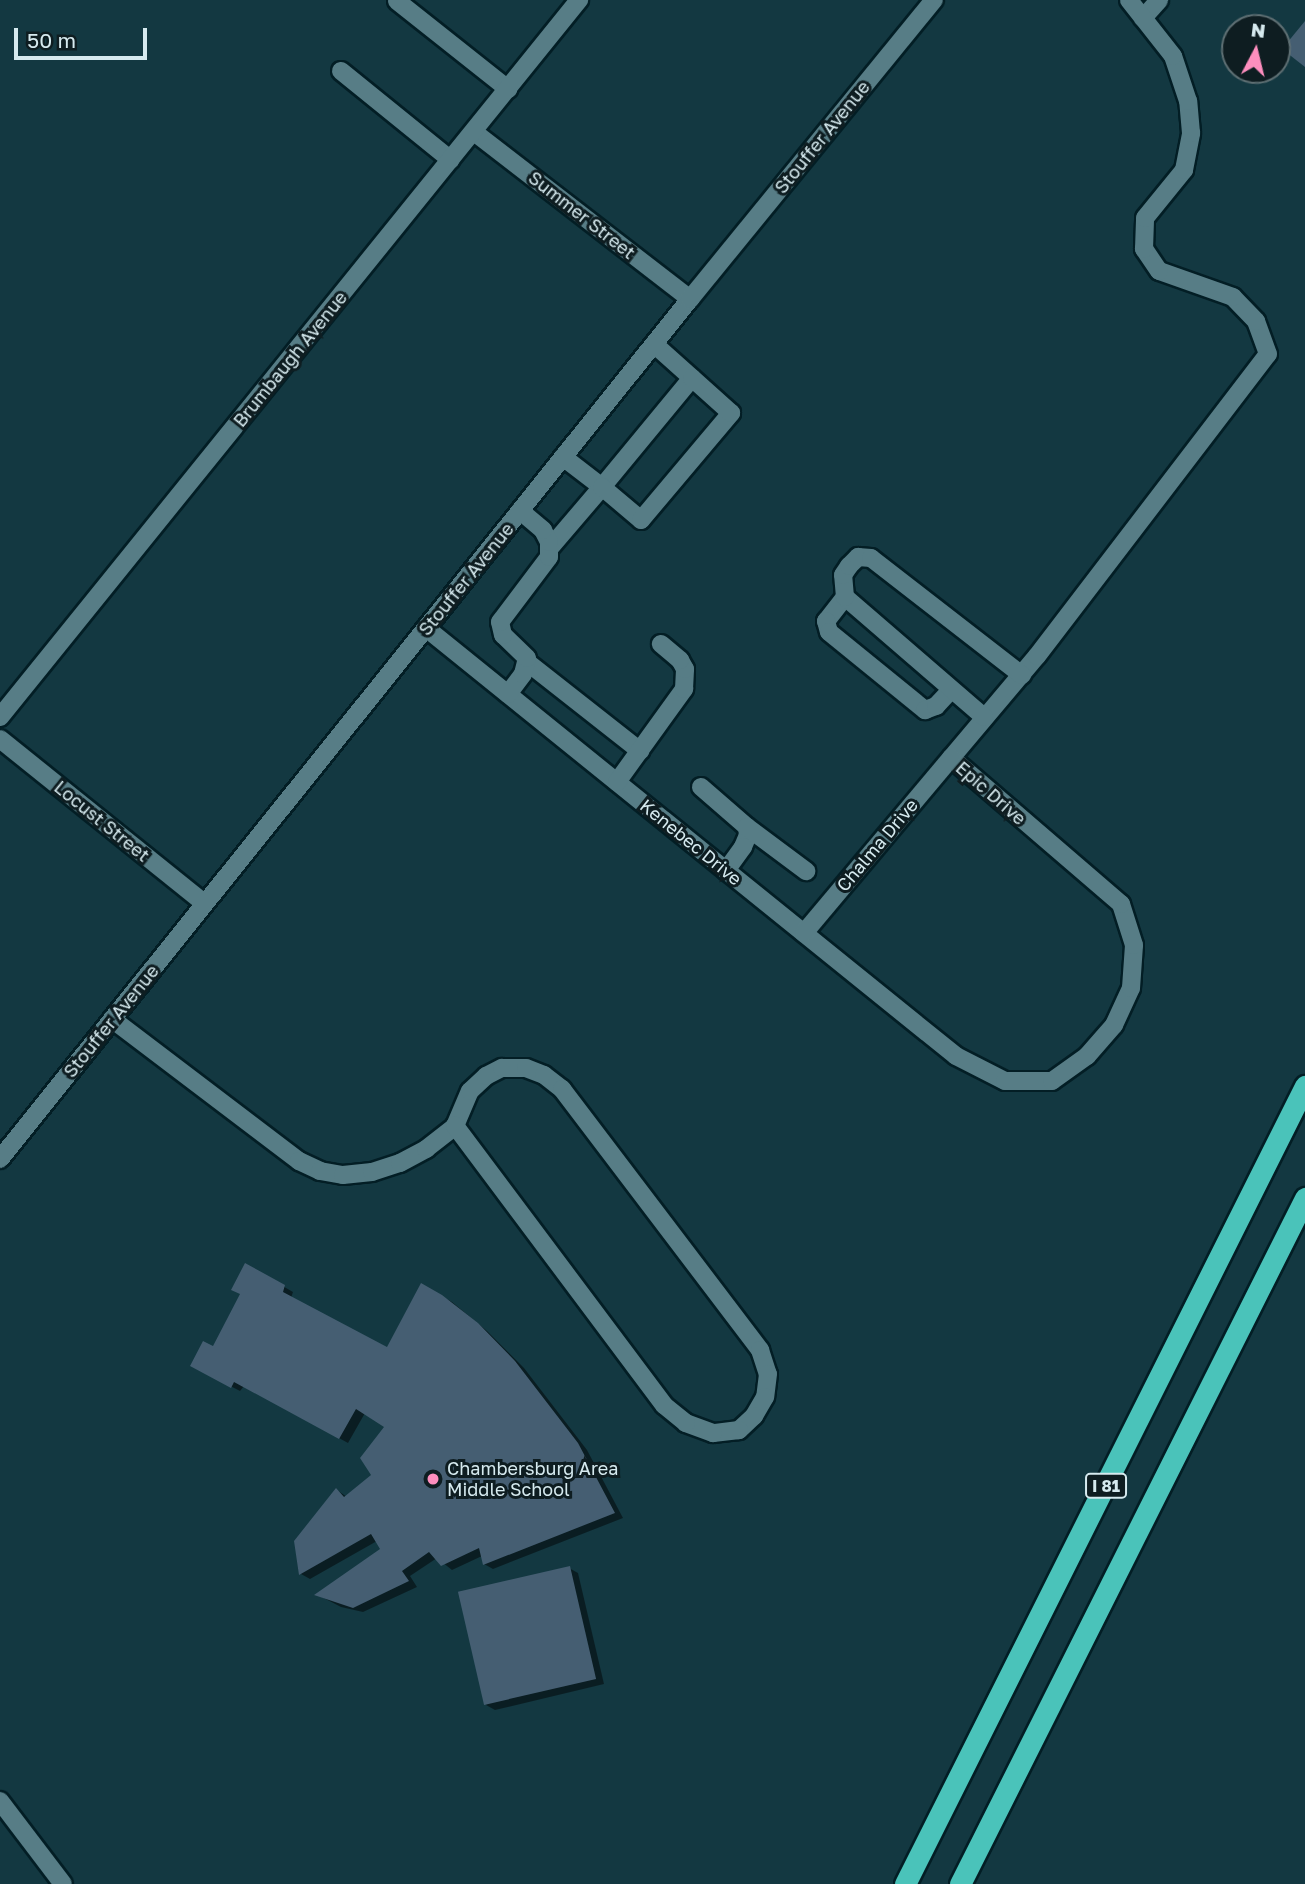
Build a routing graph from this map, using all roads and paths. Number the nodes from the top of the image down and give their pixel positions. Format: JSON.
{"nodes":[{"id":1,"x":579,"y":0,"type":"edge"},
{"id":2,"x":934,"y":0,"type":"edge"},
{"id":3,"x":1129,"y":0,"type":"edge"},
{"id":4,"x":1158,"y":0,"type":"edge"},
{"id":5,"x":397,"y":1,"type":"edge"},
{"id":6,"x":1143,"y":18,"type":"junction"},
{"id":7,"x":341,"y":71,"type":"dead end"},
{"id":8,"x":508,"y":89,"type":"junction"},
{"id":9,"x":474,"y":132,"type":"junction"},
{"id":10,"x":451,"y":160,"type":"junction"},
{"id":11,"x":690,"y":299,"type":"junction"},
{"id":12,"x":654,"y":344,"type":"junction"},
{"id":13,"x":692,"y":378,"type":"junction"},
{"id":14,"x":564,"y":457,"type":"junction"},
{"id":15,"x":602,"y":487,"type":"junction"},
{"id":16,"x":520,"y":511,"type":"junction"},
{"id":17,"x":549,"y":549,"type":"junction"},
{"id":18,"x":845,"y":597,"type":"junction"},
{"id":19,"x":426,"y":628,"type":"junction"},
{"id":20,"x":661,"y":645,"type":"dead end"},
{"id":21,"x":527,"y":662,"type":"junction"},
{"id":22,"x":1022,"y":675,"type":"junction"},
{"id":23,"x":950,"y":691,"type":"junction"},
{"id":24,"x":508,"y":694,"type":"junction"},
{"id":25,"x":0,"y":717,"type":"edge"},
{"id":26,"x":984,"y":717,"type":"junction"},
{"id":27,"x":0,"y":739,"type":"edge"},
{"id":28,"x":640,"y":751,"type":"junction"},
{"id":29,"x":951,"y":758,"type":"junction"},
{"id":30,"x":617,"y":782,"type":"junction"},
{"id":31,"x":701,"y":787,"type":"dead end"},
{"id":32,"x":747,"y":827,"type":"junction"},
{"id":33,"x":726,"y":870,"type":"junction"},
{"id":34,"x":806,"y":871,"type":"dead end"},
{"id":35,"x":204,"y":903,"type":"junction"},
{"id":36,"x":804,"y":933,"type":"junction"},
{"id":37,"x":112,"y":1019,"type":"junction"},
{"id":38,"x":956,"y":1056,"type":"joint"},
{"id":39,"x":1305,"y":1086,"type":"edge"},
{"id":40,"x":455,"y":1126,"type":"junction"},
{"id":41,"x":0,"y":1160,"type":"edge"},
{"id":42,"x":1305,"y":1198,"type":"edge"},
{"id":43,"x":0,"y":1801,"type":"edge"},
{"id":44,"x":63,"y":1884,"type":"edge"},
{"id":45,"x":905,"y":1884,"type":"edge"},
{"id":46,"x":960,"y":1884,"type":"edge"}],
"edges":[{"from":1,"to":8,"type":"street","name":"Brumbaugh Avenue"},
{"from":2,"to":11,"type":"street","name":"Stouffer Avenue"},
{"from":3,"to":6,"type":"street"},
{"from":4,"to":6,"type":"street"},
{"from":5,"to":8,"type":"street"},
{"from":6,"to":22,"type":"street","name":"Epic Drive"},
{"from":7,"to":10,"type":"street"},
{"from":8,"to":9,"type":"street","name":"Brumbaugh Avenue"},
{"from":9,"to":10,"type":"street","name":"Brumbaugh Avenue"},
{"from":9,"to":11,"type":"street","name":"Summer Street"},
{"from":10,"to":25,"type":"street","name":"Brumbaugh Avenue"},
{"from":11,"to":12,"type":"street","name":"Stouffer Avenue"},
{"from":12,"to":13,"type":"street"},
{"from":12,"to":14,"type":"street","name":"Stouffer Avenue"},
{"from":13,"to":15,"type":"street"},
{"from":13,"to":15,"type":"street"},
{"from":14,"to":15,"type":"street"},
{"from":14,"to":16,"type":"street","name":"Stouffer Avenue"},
{"from":15,"to":17,"type":"street"},
{"from":16,"to":17,"type":"street"},
{"from":16,"to":19,"type":"street","name":"Stouffer Avenue"},
{"from":17,"to":21,"type":"street"},
{"from":18,"to":22,"type":"street"},
{"from":18,"to":23,"type":"street"},
{"from":18,"to":23,"type":"street"},
{"from":19,"to":24,"type":"street","name":"Kenebec Drive"},
{"from":19,"to":35,"type":"street","name":"Stouffer Avenue"},
{"from":20,"to":28,"type":"street"},
{"from":21,"to":24,"type":"street"},
{"from":21,"to":28,"type":"street"},
{"from":22,"to":26,"type":"street","name":"Epic Drive"},
{"from":23,"to":26,"type":"street"},
{"from":24,"to":30,"type":"street","name":"Kenebec Drive"},
{"from":26,"to":29,"type":"street","name":"Epic Drive"},
{"from":27,"to":35,"type":"street","name":"Locust Street"},
{"from":28,"to":30,"type":"street"},
{"from":29,"to":36,"type":"street","name":"Chalma Drive"},
{"from":29,"to":38,"type":"street","name":"Epic Drive"},
{"from":30,"to":33,"type":"street","name":"Kenebec Drive"},
{"from":31,"to":32,"type":"street"},
{"from":32,"to":33,"type":"street"},
{"from":32,"to":34,"type":"street"},
{"from":33,"to":36,"type":"street","name":"Kenebec Drive"},
{"from":35,"to":37,"type":"street","name":"Stouffer Avenue"},
{"from":36,"to":38,"type":"street","name":"Kenebec Drive"},
{"from":37,"to":40,"type":"street"},
{"from":37,"to":41,"type":"street","name":"Stouffer Avenue"},
{"from":39,"to":45,"type":"highway","number":"I 81"},
{"from":40,"to":40,"type":"street"},
{"from":42,"to":46,"type":"highway","number":"I 81"},
{"from":43,"to":44,"type":"street"}]}
